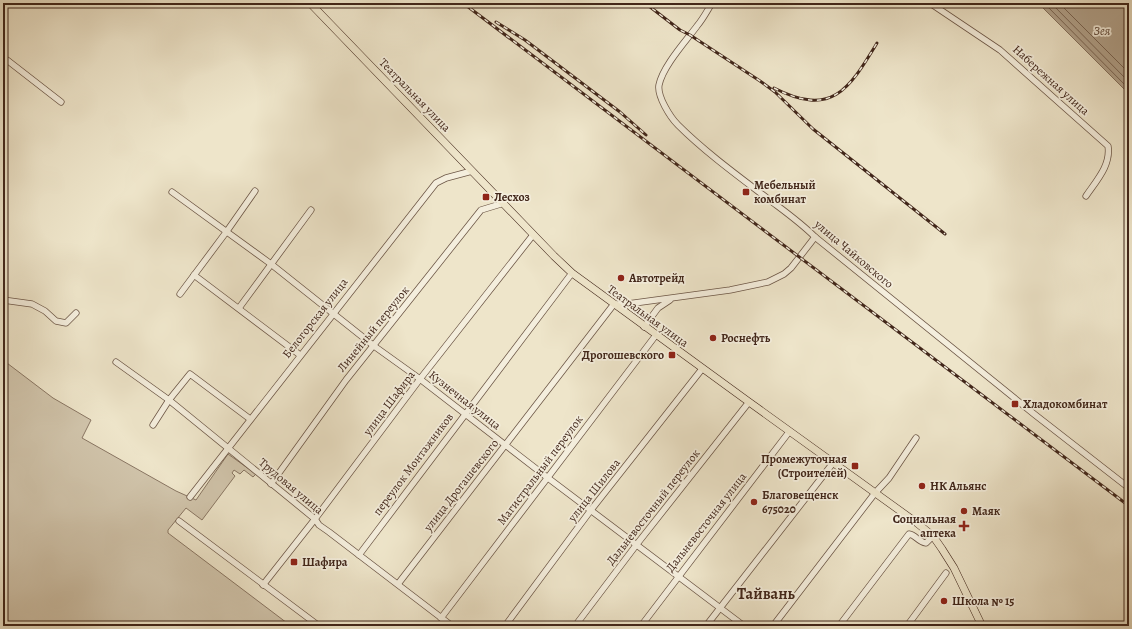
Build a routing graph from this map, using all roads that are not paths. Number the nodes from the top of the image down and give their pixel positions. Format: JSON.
{"nodes":[{"id":1,"x":310,"y":3,"type":"edge"},
{"id":2,"x":712,"y":3,"type":"edge"},
{"id":3,"x":930,"y":3,"type":"edge"},
{"id":4,"x":3,"y":60,"type":"edge"},
{"id":5,"x":61,"y":102,"type":"dead end"},
{"id":6,"x":472,"y":171,"type":"junction"},
{"id":7,"x":255,"y":191,"type":"dead end"},
{"id":8,"x":172,"y":192,"type":"dead end"},
{"id":9,"x":1086,"y":196,"type":"dead end"},
{"id":10,"x":504,"y":203,"type":"junction"},
{"id":11,"x":311,"y":210,"type":"dead end"},
{"id":12,"x":227,"y":231,"type":"junction"},
{"id":13,"x":533,"y":235,"type":"junction"},
{"id":14,"x":815,"y":237,"type":"junction"},
{"id":15,"x":271,"y":264,"type":"junction"},
{"id":16,"x":572,"y":273,"type":"junction"},
{"id":17,"x":194,"y":274,"type":"junction"},
{"id":18,"x":180,"y":294,"type":"dead end"},
{"id":19,"x":674,"y":298,"type":"junction"},
{"id":20,"x":3,"y":300,"type":"edge"},
{"id":21,"x":614,"y":304,"type":"junction"},
{"id":22,"x":238,"y":308,"type":"junction"},
{"id":23,"x":76,"y":313,"type":"dead end"},
{"id":24,"x":333,"y":313,"type":"junction"},
{"id":25,"x":644,"y":327,"type":"junction"},
{"id":26,"x":656,"y":335,"type":"junction"},
{"id":27,"x":374,"y":346,"type":"junction"},
{"id":28,"x":300,"y":355,"type":"junction"},
{"id":29,"x":116,"y":362,"type":"dead end"},
{"id":30,"x":702,"y":369,"type":"junction"},
{"id":31,"x":420,"y":379,"type":"junction"},
{"id":32,"x":169,"y":400,"type":"junction"},
{"id":33,"x":749,"y":402,"type":"junction"},
{"id":34,"x":464,"y":414,"type":"junction"},
{"id":35,"x":250,"y":419,"type":"junction"},
{"id":36,"x":153,"y":425,"type":"dead end"},
{"id":37,"x":789,"y":432,"type":"junction"},
{"id":38,"x":916,"y":438,"type":"dead end"},
{"id":39,"x":506,"y":445,"type":"junction"},
{"id":40,"x":227,"y":448,"type":"junction"},
{"id":41,"x":833,"y":463,"type":"junction"},
{"id":42,"x":548,"y":478,"type":"junction"},
{"id":43,"x":271,"y":484,"type":"junction"},
{"id":44,"x":1129,"y":488,"type":"edge"},
{"id":45,"x":875,"y":493,"type":"junction"},
{"id":46,"x":190,"y":497,"type":"dead end"},
{"id":47,"x":591,"y":510,"type":"junction"},
{"id":48,"x":315,"y":519,"type":"junction"},
{"id":49,"x":178,"y":521,"type":"dead end"},
{"id":50,"x":933,"y":536,"type":"junction"},
{"id":51,"x":637,"y":544,"type":"junction"},
{"id":52,"x":359,"y":555,"type":"junction"},
{"id":53,"x":946,"y":573,"type":"dead end"},
{"id":54,"x":679,"y":576,"type":"junction"},
{"id":55,"x":398,"y":584,"type":"junction"},
{"id":56,"x":263,"y":585,"type":"junction"},
{"id":57,"x":720,"y":608,"type":"junction"},
{"id":58,"x":441,"y":618,"type":"junction"},
{"id":59,"x":319,"y":626,"type":"edge"},
{"id":60,"x":452,"y":626,"type":"edge"},
{"id":61,"x":505,"y":626,"type":"edge"},
{"id":62,"x":575,"y":626,"type":"edge"},
{"id":63,"x":641,"y":626,"type":"edge"},
{"id":64,"x":706,"y":626,"type":"edge"},
{"id":65,"x":744,"y":626,"type":"edge"},
{"id":66,"x":773,"y":626,"type":"edge"},
{"id":67,"x":839,"y":626,"type":"edge"},
{"id":68,"x":907,"y":626,"type":"edge"},
{"id":69,"x":982,"y":626,"type":"edge"}],
"edges":[{"from":1,"to":6,"type":"main road","name":"Театральная улица"},
{"from":2,"to":14,"type":"street","name":"улица Чайковского"},
{"from":3,"to":9,"type":"street","name":"Набережная улица"},
{"from":4,"to":5,"type":"street"},
{"from":6,"to":10,"type":"main road","name":"Театральная улица"},
{"from":6,"to":24,"type":"street","name":"Белогорская улица"},
{"from":7,"to":12,"type":"street"},
{"from":8,"to":12,"type":"street","name":"Кузнечная улица"},
{"from":10,"to":13,"type":"main road","name":"Театральная улица"},
{"from":10,"to":27,"type":"street","name":"Линейный переулок"},
{"from":11,"to":15,"type":"street"},
{"from":12,"to":15,"type":"street","name":"Кузнечная улица"},
{"from":12,"to":17,"type":"street"},
{"from":13,"to":16,"type":"main road","name":"Театральная улица"},
{"from":13,"to":31,"type":"street","name":"улица Шафира"},
{"from":14,"to":19,"type":"street"},
{"from":14,"to":44,"type":"street","name":"улица Чайковского"},
{"from":15,"to":22,"type":"street"},
{"from":15,"to":24,"type":"street","name":"Кузнечная улица"},
{"from":16,"to":21,"type":"main road","name":"Театральная улица"},
{"from":16,"to":34,"type":"street","name":"переулок Монтажников"},
{"from":17,"to":18,"type":"street"},
{"from":17,"to":22,"type":"street"},
{"from":19,"to":21,"type":"street"},
{"from":19,"to":25,"type":"street"},
{"from":20,"to":23,"type":"street"},
{"from":21,"to":25,"type":"main road","name":"Театральная улица"},
{"from":21,"to":39,"type":"street","name":"улица Дрогашевского"},
{"from":22,"to":28,"type":"street"},
{"from":24,"to":27,"type":"street","name":"Кузнечная улица"},
{"from":24,"to":28,"type":"street","name":"Белогорская улица"},
{"from":25,"to":26,"type":"main road","name":"Театральная улица"},
{"from":26,"to":30,"type":"main road","name":"Театральная улица"},
{"from":26,"to":42,"type":"street","name":"Магистральный переулок"},
{"from":27,"to":31,"type":"street","name":"Кузнечная улица"},
{"from":27,"to":43,"type":"street","name":"Линейный переулок"},
{"from":28,"to":35,"type":"street","name":"Белогорская улица"},
{"from":29,"to":32,"type":"street","name":"Трудовая улица"},
{"from":30,"to":33,"type":"main road","name":"Театральная улица"},
{"from":30,"to":47,"type":"street","name":"улица Шилова"},
{"from":31,"to":34,"type":"street","name":"Кузнечная улица"},
{"from":31,"to":48,"type":"street","name":"улица Шафира"},
{"from":32,"to":35,"type":"street"},
{"from":32,"to":36,"type":"street"},
{"from":32,"to":40,"type":"street","name":"Трудовая улица"},
{"from":33,"to":37,"type":"main road","name":"Театральная улица"},
{"from":33,"to":51,"type":"street","name":"Дальневосточный переулок"},
{"from":34,"to":39,"type":"street","name":"Кузнечная улица"},
{"from":34,"to":52,"type":"street","name":"переулок Монтажников"},
{"from":35,"to":40,"type":"street","name":"Белогорская улица"},
{"from":37,"to":41,"type":"main road","name":"Театральная улица"},
{"from":37,"to":54,"type":"street","name":"Дальневосточная улица"},
{"from":38,"to":45,"type":"street"},
{"from":39,"to":42,"type":"street","name":"Кузнечная улица"},
{"from":39,"to":55,"type":"street","name":"улица Дрогашевского"},
{"from":40,"to":43,"type":"street","name":"Трудовая улица"},
{"from":40,"to":46,"type":"street","name":"Белогорская улица"},
{"from":41,"to":45,"type":"main road","name":"Театральная улица"},
{"from":41,"to":57,"type":"street"},
{"from":42,"to":47,"type":"street","name":"Кузнечная улица"},
{"from":42,"to":58,"type":"street","name":"Магистральный переулок"},
{"from":43,"to":48,"type":"street","name":"Трудовая улица"},
{"from":45,"to":50,"type":"main road","name":"Театральная улица"},
{"from":45,"to":66,"type":"street"},
{"from":47,"to":51,"type":"street","name":"Кузнечная улица"},
{"from":47,"to":61,"type":"street","name":"улица Шилова"},
{"from":48,"to":52,"type":"street","name":"Трудовая улица"},
{"from":48,"to":56,"type":"street","name":"улица Шафира"},
{"from":49,"to":56,"type":"street"},
{"from":50,"to":67,"type":"street"},
{"from":50,"to":69,"type":"main road","name":"Театральная улица"},
{"from":51,"to":54,"type":"street","name":"Кузнечная улица"},
{"from":51,"to":62,"type":"street","name":"Дальневосточный переулок"},
{"from":52,"to":55,"type":"street","name":"Трудовая улица"},
{"from":53,"to":68,"type":"street"},
{"from":54,"to":57,"type":"street","name":"Кузнечная улица"},
{"from":54,"to":63,"type":"street","name":"Дальневосточная улица"},
{"from":55,"to":58,"type":"street","name":"Трудовая улица"},
{"from":56,"to":59,"type":"street"},
{"from":57,"to":64,"type":"street"},
{"from":57,"to":65,"type":"street","name":"Кузнечная улица"},
{"from":58,"to":60,"type":"street","name":"Трудовая улица"}]}
